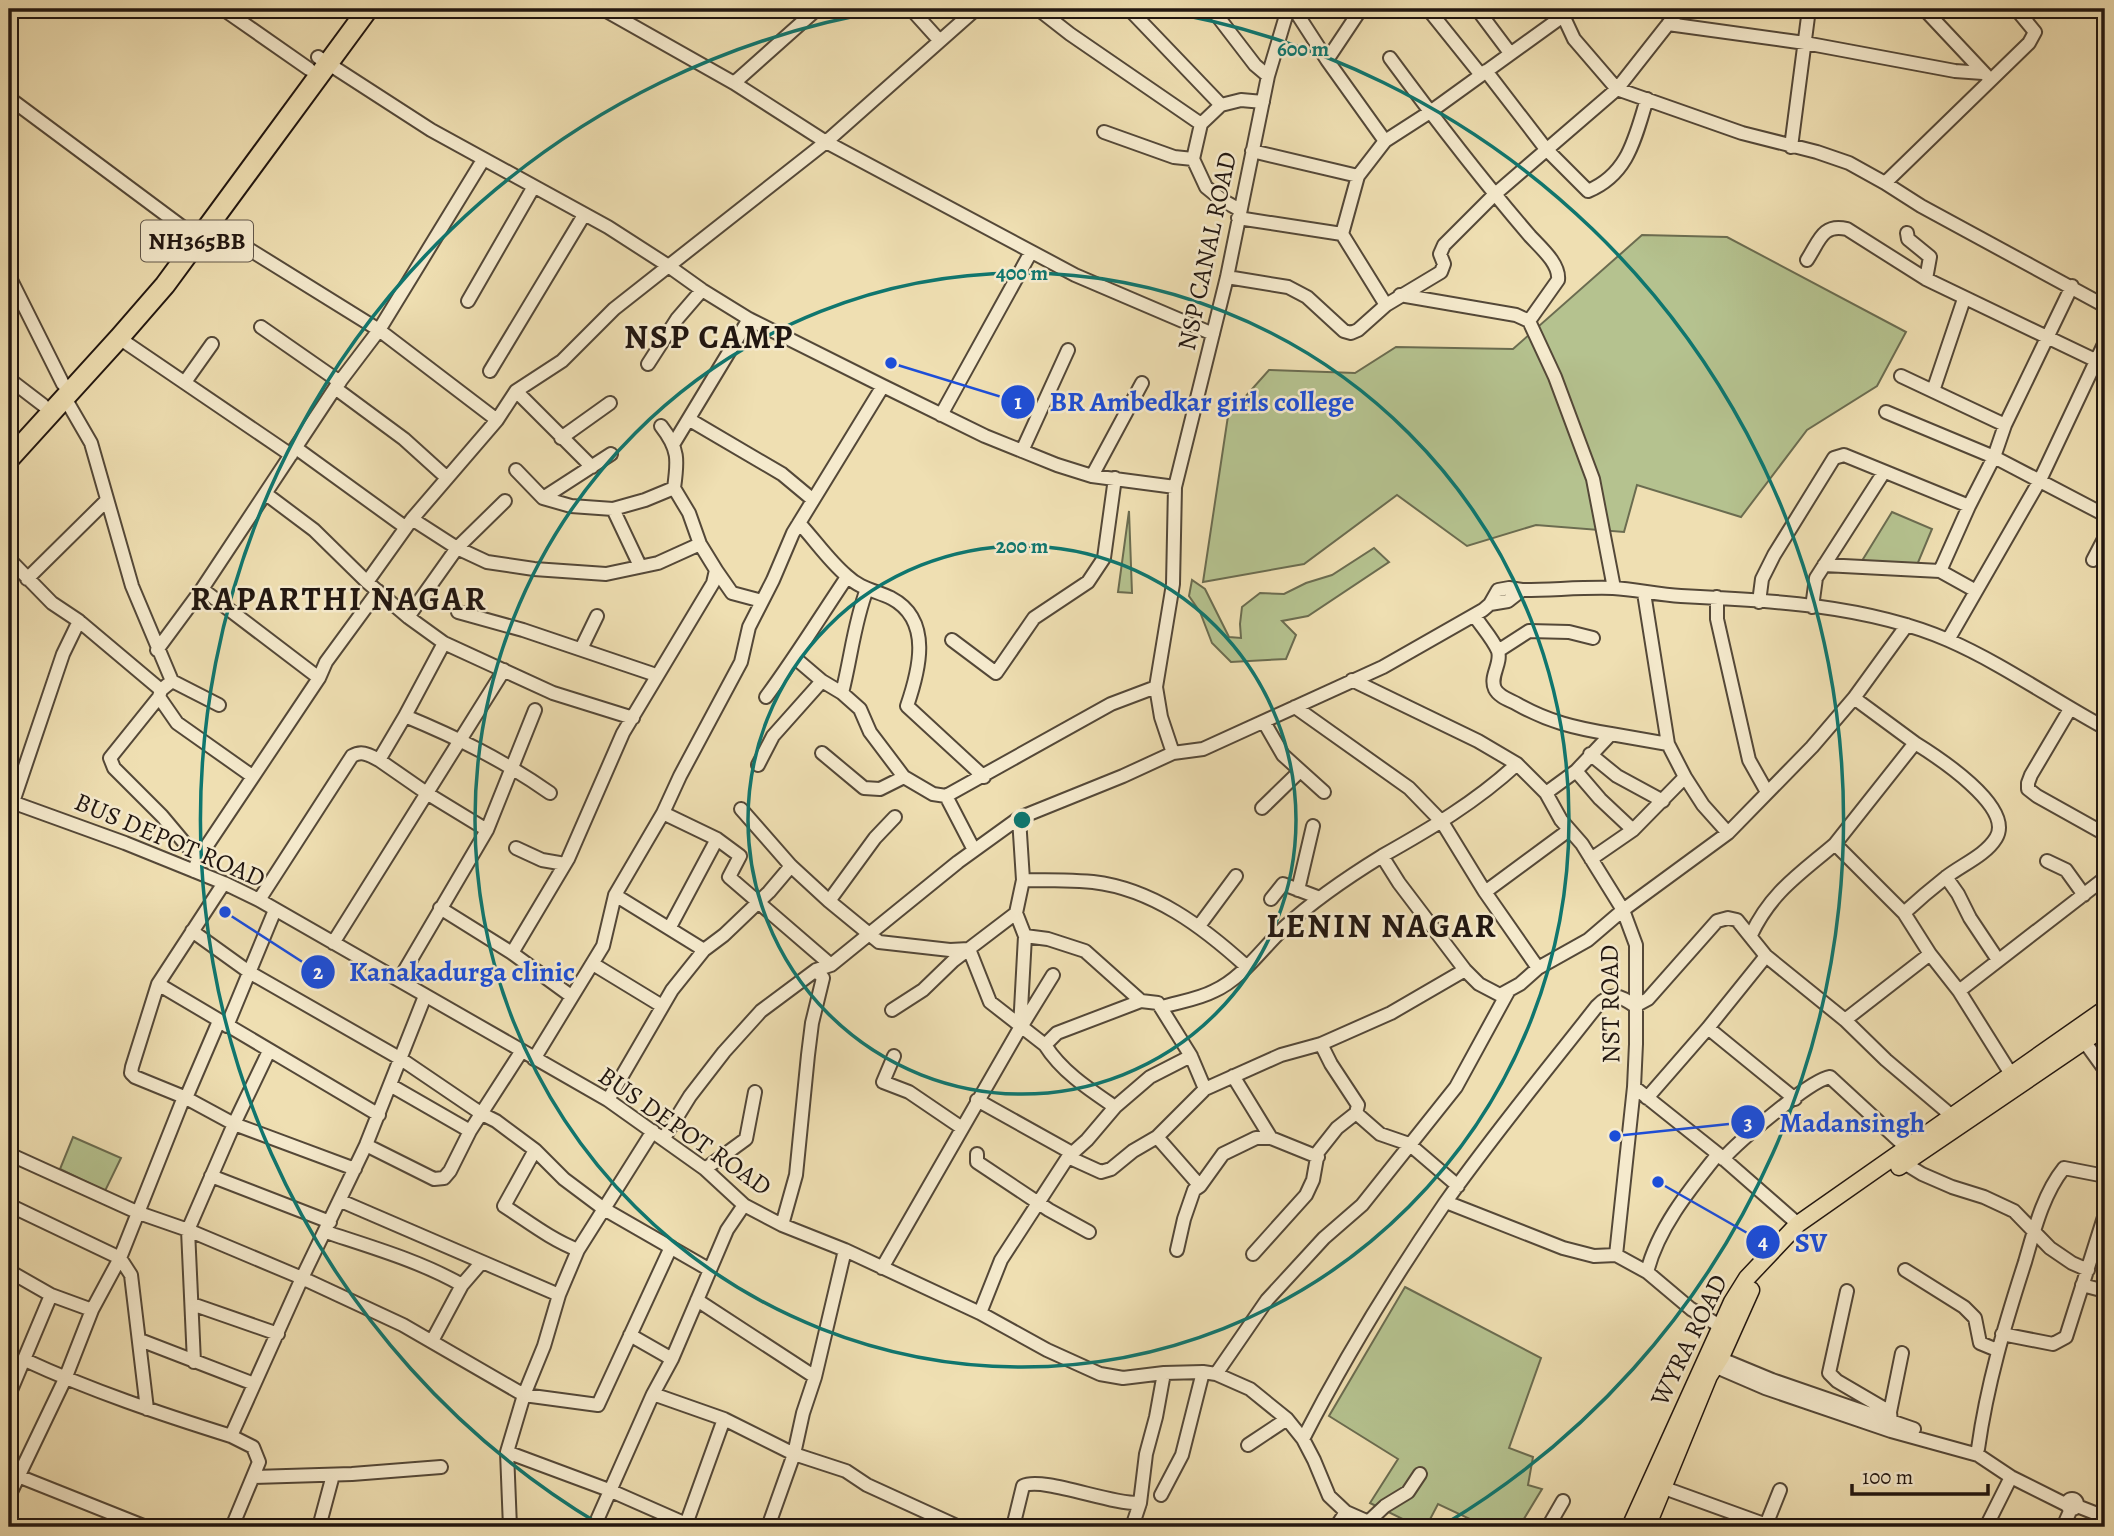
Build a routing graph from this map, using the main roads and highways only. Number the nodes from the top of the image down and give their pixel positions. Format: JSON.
{"nodes":[{"id":1,"x":354,"y":9,"type":"edge"},
{"id":2,"x":368,"y":9,"type":"edge"},
{"id":3,"x":318,"y":63,"type":"junction"},
{"id":4,"x":64,"y":391,"type":"junction"},
{"id":5,"x":9,"y":441,"type":"edge"},
{"id":6,"x":9,"y":459,"type":"edge"},
{"id":7,"x":2105,"y":1009,"type":"edge"},
{"id":8,"x":2105,"y":1027,"type":"edge"},
{"id":9,"x":1906,"y":1155,"type":"junction"},
{"id":10,"x":1866,"y":1183,"type":"junction"},
{"id":11,"x":1712,"y":1360,"type":"junction"},
{"id":12,"x":1656,"y":1485,"type":"junction"},
{"id":13,"x":1630,"y":1527,"type":"edge"},
{"id":14,"x":1647,"y":1527,"type":"edge"}],
"edges":[{"from":1,"to":3,"type":"highway","number":"NH365BB"},
{"from":2,"to":3,"type":"highway","number":"NH365BB"},
{"from":3,"to":4,"type":"highway","number":"NH365BB"},
{"from":3,"to":4,"type":"highway","number":"NH365BB"},
{"from":4,"to":5,"type":"highway","number":"NH365BB"},
{"from":4,"to":6,"type":"highway","number":"NH365BB"},
{"from":7,"to":9,"type":"main road","name":"WYRA ROAD"},
{"from":8,"to":9,"type":"main road","name":"WYRA ROAD"},
{"from":9,"to":10,"type":"main road","name":"WYRA ROAD"},
{"from":10,"to":11,"type":"main road","name":"WYRA ROAD"},
{"from":10,"to":11,"type":"main road","name":"WYRA ROAD"},
{"from":11,"to":12,"type":"main road","name":"WYRA ROAD"},
{"from":12,"to":13,"type":"main road","name":"WYRA ROAD"},
{"from":12,"to":14,"type":"main road","name":"WYRA ROAD"}]}
